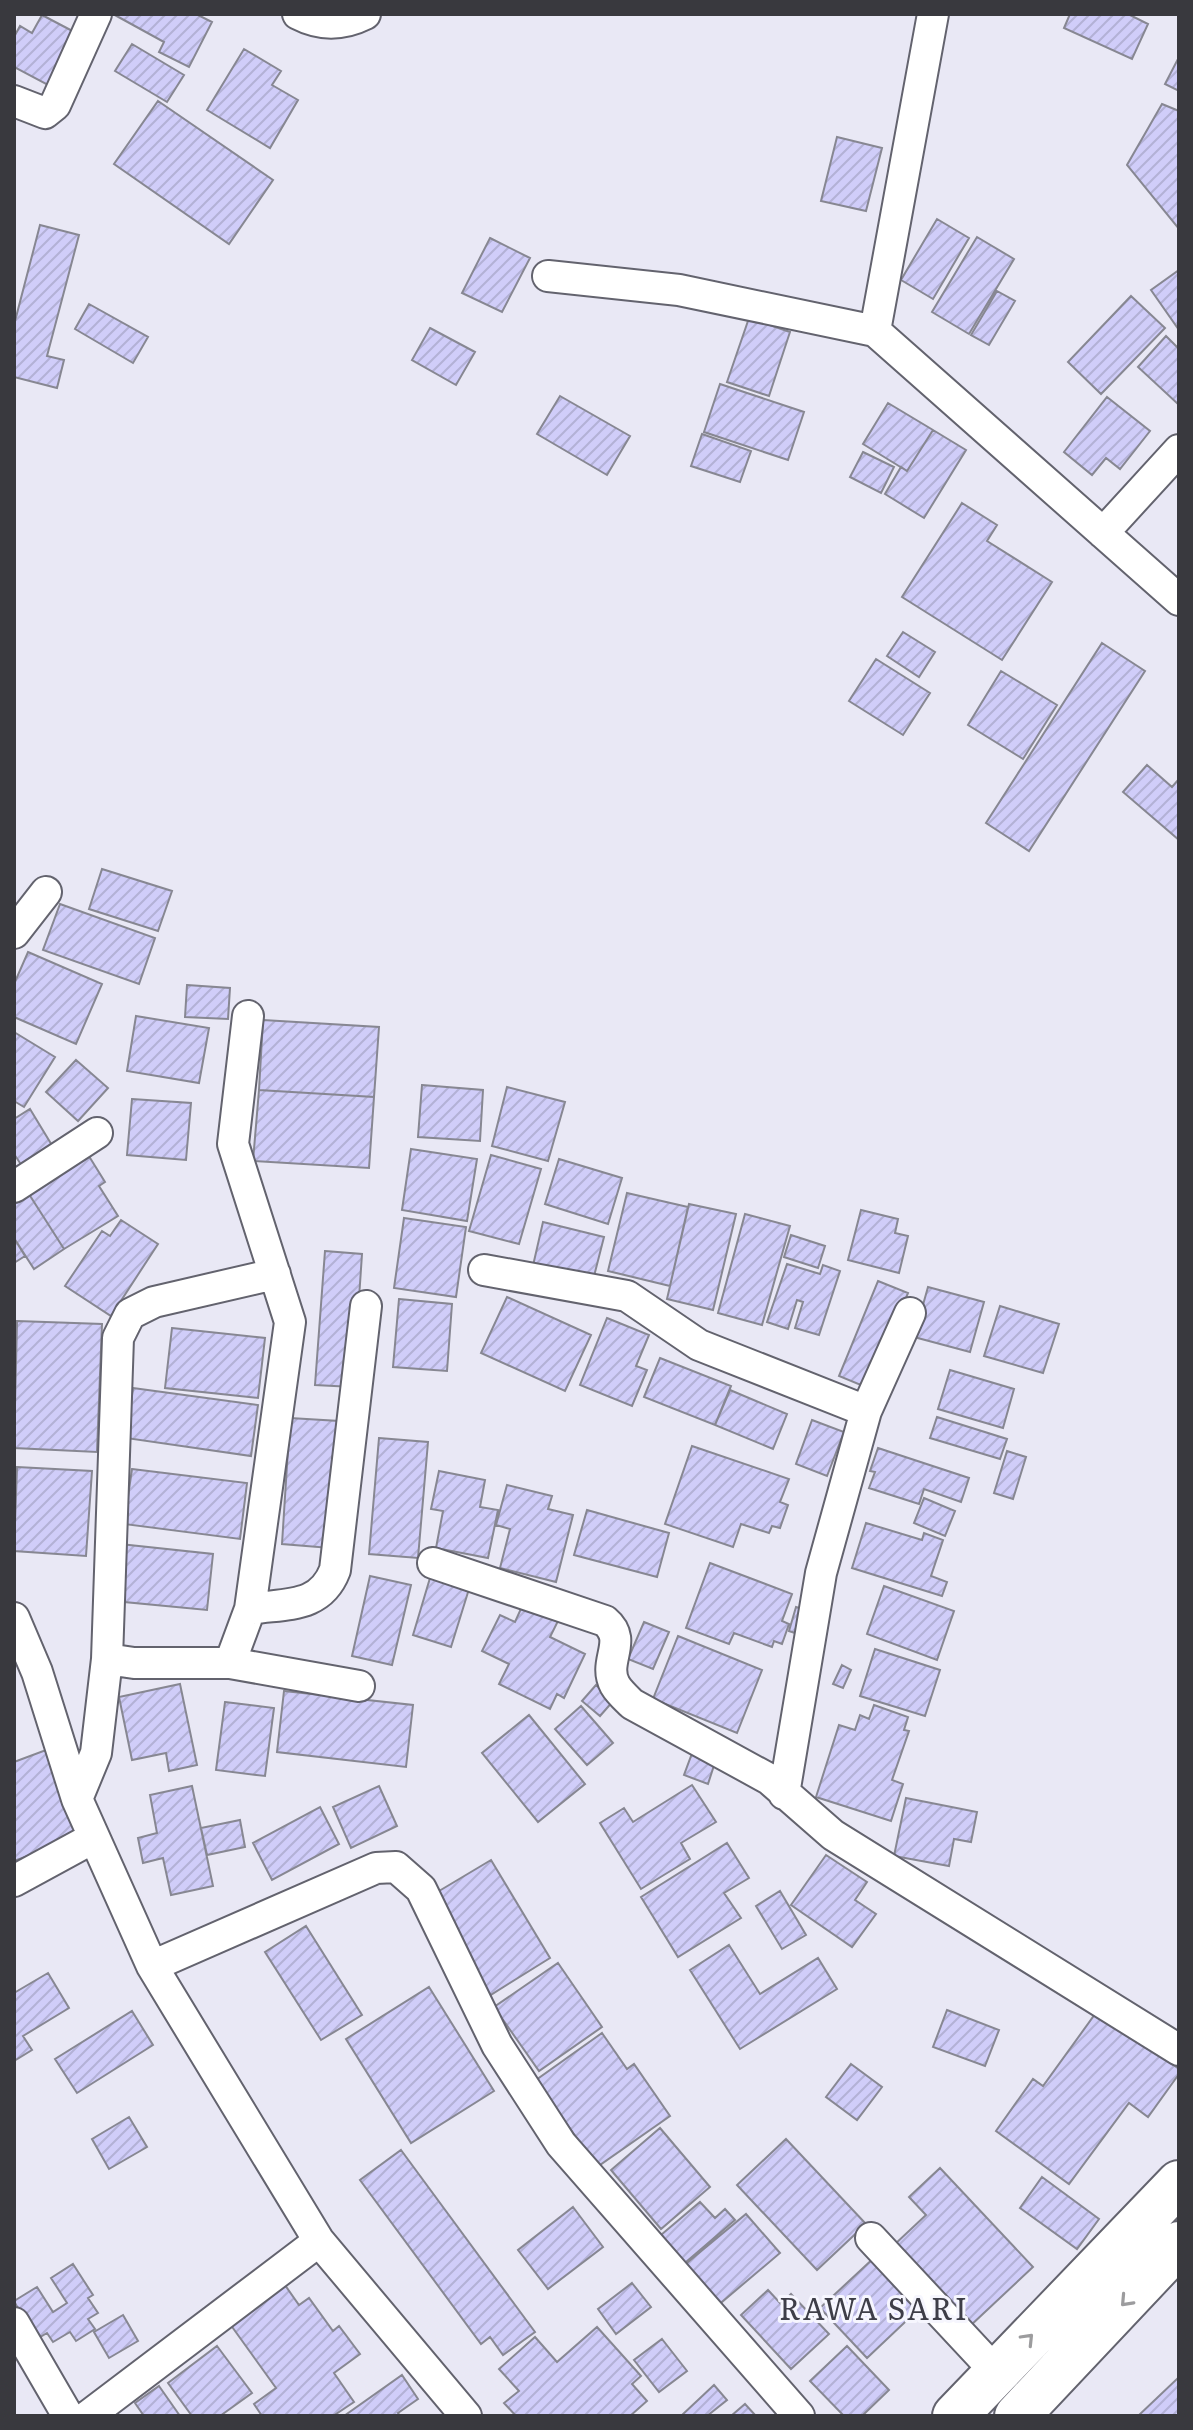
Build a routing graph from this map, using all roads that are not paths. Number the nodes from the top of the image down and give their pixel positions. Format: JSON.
{"nodes":[{"id":1,"x":96,"y":14,"type":"edge"},
{"id":2,"x":298,"y":14,"type":"edge"},
{"id":3,"x":365,"y":14,"type":"edge"},
{"id":4,"x":933,"y":14,"type":"edge"},
{"id":5,"x":14,"y":101,"type":"edge"},
{"id":6,"x":548,"y":276,"type":"dead end"},
{"id":7,"x":875,"y":331,"type":"junction"},
{"id":8,"x":1179,"y":450,"type":"edge"},
{"id":9,"x":1103,"y":533,"type":"junction"},
{"id":10,"x":1179,"y":600,"type":"edge"},
{"id":11,"x":46,"y":892,"type":"dead end"},
{"id":12,"x":14,"y":933,"type":"edge"},
{"id":13,"x":248,"y":1016,"type":"dead end"},
{"id":14,"x":97,"y":1133,"type":"dead end"},
{"id":15,"x":14,"y":1187,"type":"edge"},
{"id":16,"x":484,"y":1270,"type":"dead end"},
{"id":17,"x":275,"y":1274,"type":"junction"},
{"id":18,"x":366,"y":1306,"type":"dead end"},
{"id":19,"x":910,"y":1313,"type":"dead end"},
{"id":20,"x":866,"y":1411,"type":"junction"},
{"id":21,"x":433,"y":1563,"type":"dead end"},
{"id":22,"x":250,"y":1609,"type":"junction"},
{"id":23,"x":14,"y":1618,"type":"edge"},
{"id":24,"x":107,"y":1659,"type":"junction"},
{"id":25,"x":230,"y":1663,"type":"junction"},
{"id":26,"x":359,"y":1686,"type":"dead end"},
{"id":27,"x":784,"y":1794,"type":"junction"},
{"id":28,"x":77,"y":1799,"type":"junction"},
{"id":29,"x":93,"y":1838,"type":"junction"},
{"id":30,"x":14,"y":1881,"type":"edge"},
{"id":31,"x":152,"y":1966,"type":"junction"},
{"id":32,"x":1179,"y":2050,"type":"edge"},
{"id":33,"x":1179,"y":2183,"type":"edge"},
{"id":34,"x":871,"y":2238,"type":"dead end"},
{"id":35,"x":319,"y":2241,"type":"junction"},
{"id":36,"x":1179,"y":2244,"type":"edge"},
{"id":37,"x":14,"y":2323,"type":"edge"},
{"id":38,"x":996,"y":2372,"type":"junction"},
{"id":39,"x":98,"y":2414,"type":"edge"},
{"id":40,"x":68,"y":2416,"type":"edge"},
{"id":41,"x":466,"y":2416,"type":"edge"},
{"id":42,"x":799,"y":2416,"type":"edge"},
{"id":43,"x":955,"y":2416,"type":"edge"},
{"id":44,"x":1017,"y":2416,"type":"edge"}],
"edges":[{"from":1,"to":5,"type":"street"},
{"from":2,"to":3,"type":"street"},
{"from":4,"to":7,"type":"street"},
{"from":6,"to":7,"type":"street"},
{"from":7,"to":9,"type":"street"},
{"from":8,"to":9,"type":"street"},
{"from":9,"to":10,"type":"street"},
{"from":11,"to":12,"type":"street"},
{"from":13,"to":17,"type":"street"},
{"from":14,"to":15,"type":"street"},
{"from":16,"to":20,"type":"street"},
{"from":17,"to":22,"type":"street"},
{"from":17,"to":24,"type":"street"},
{"from":18,"to":22,"type":"street"},
{"from":19,"to":20,"type":"street"},
{"from":20,"to":27,"type":"street"},
{"from":21,"to":27,"type":"street"},
{"from":22,"to":25,"type":"street"},
{"from":23,"to":28,"type":"street"},
{"from":24,"to":25,"type":"street"},
{"from":24,"to":28,"type":"street"},
{"from":25,"to":26,"type":"street"},
{"from":27,"to":32,"type":"street"},
{"from":28,"to":29,"type":"street"},
{"from":29,"to":30,"type":"street"},
{"from":29,"to":31,"type":"street"},
{"from":31,"to":35,"type":"street"},
{"from":31,"to":42,"type":"street"},
{"from":38,"to":33,"type":"main road","one_way":true},
{"from":34,"to":38,"type":"street"},
{"from":35,"to":39,"type":"street"},
{"from":35,"to":41,"type":"street"},
{"from":36,"to":44,"type":"main road","one_way":true},
{"from":37,"to":40,"type":"street"},
{"from":38,"to":43,"type":"main road"}]}
